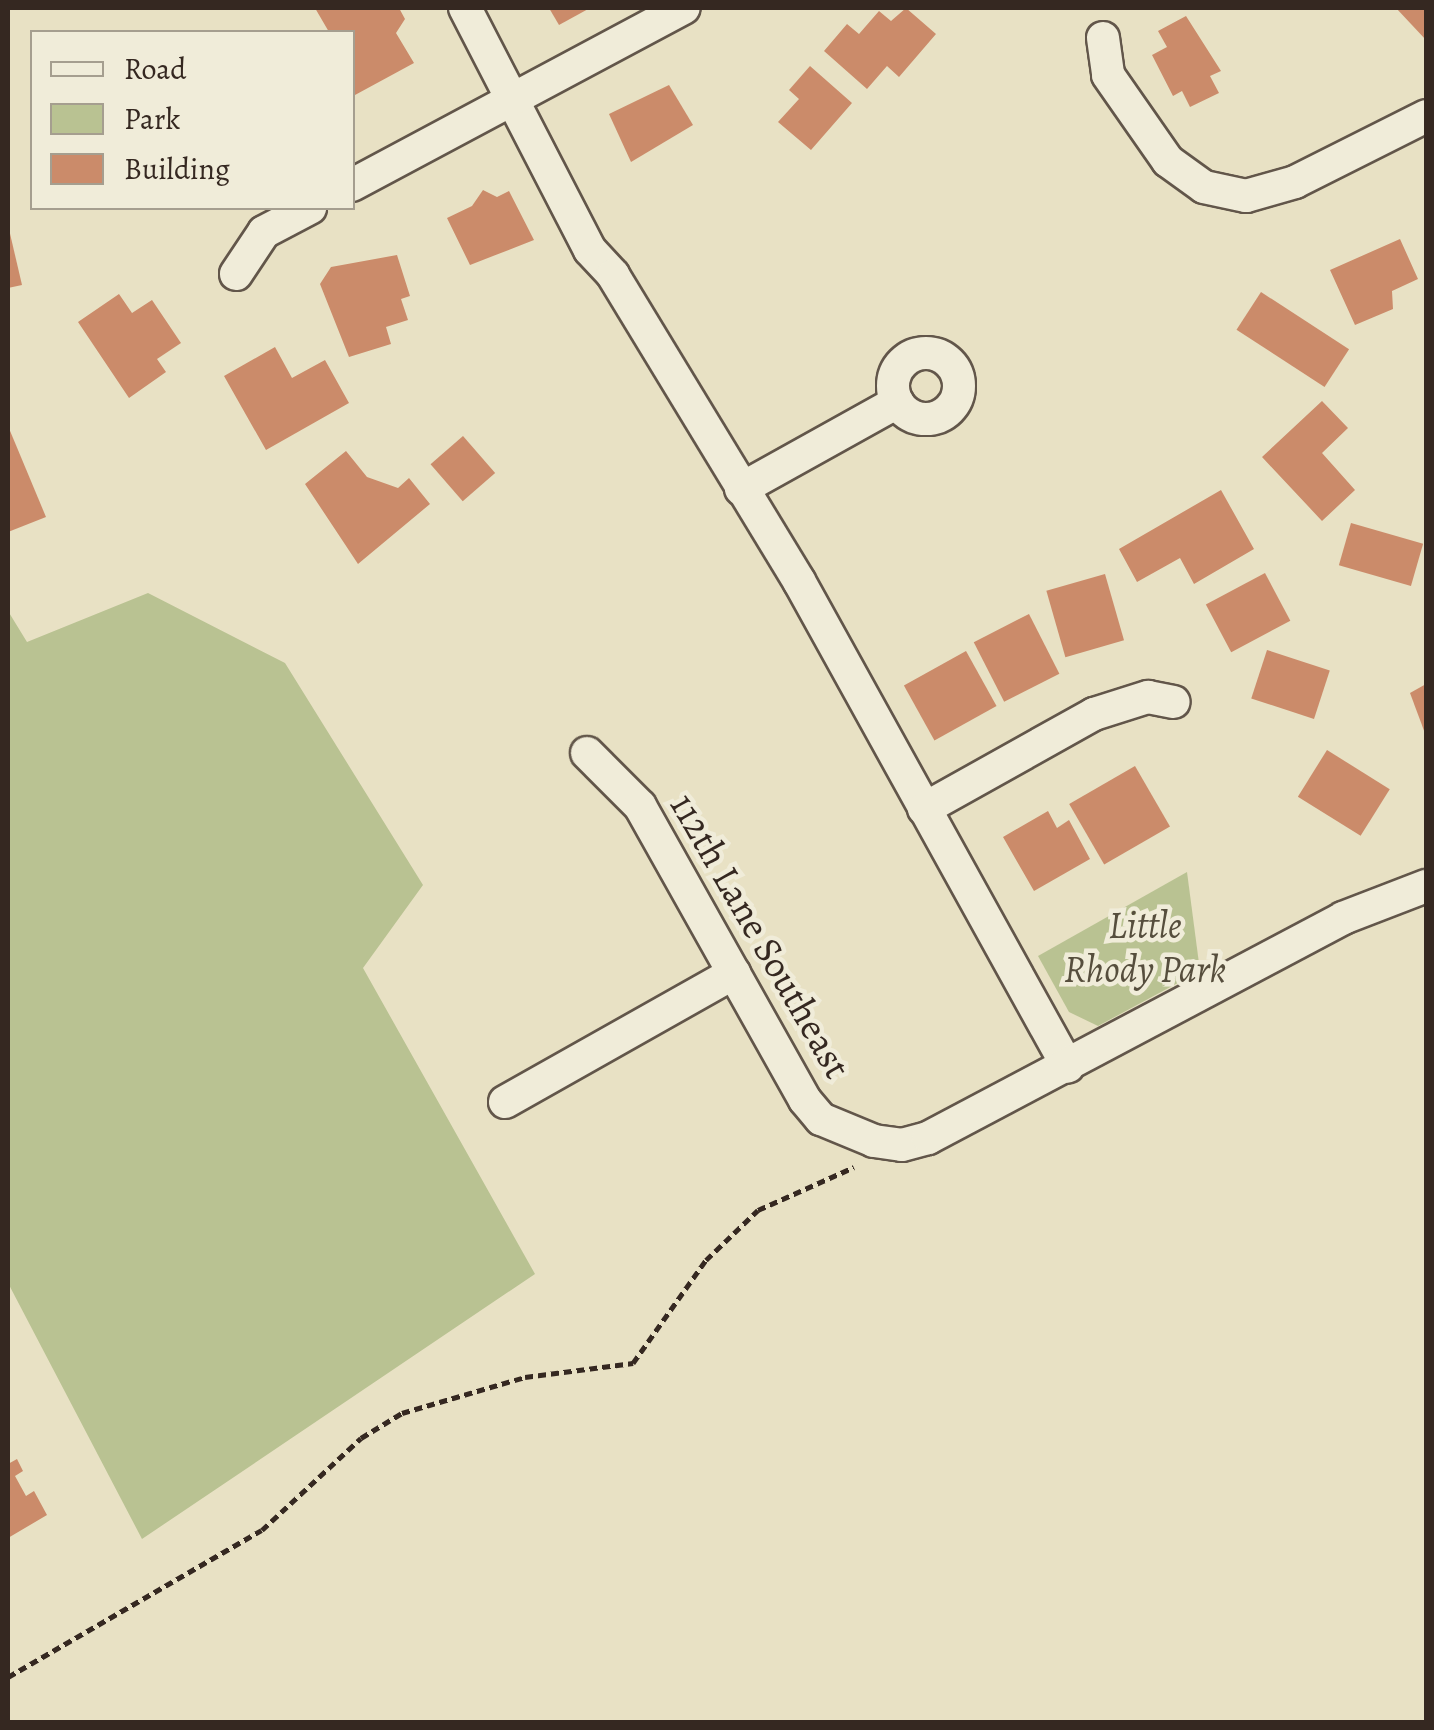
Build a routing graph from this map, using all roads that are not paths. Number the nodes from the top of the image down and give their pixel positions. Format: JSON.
{"nodes":[{"id":1,"x":465,"y":8,"type":"edge"},
{"id":2,"x":684,"y":8,"type":"edge"},
{"id":3,"x":1103,"y":38,"type":"dead end"},
{"id":4,"x":516,"y":99,"type":"junction"},
{"id":5,"x":1426,"y":116,"type":"edge"},
{"id":6,"x":355,"y":183,"type":"edge"},
{"id":7,"x":306,"y":210,"type":"edge"},
{"id":8,"x":236,"y":274,"type":"dead end"},
{"id":9,"x":897,"y":402,"type":"dead end"},
{"id":10,"x":741,"y":489,"type":"junction"},
{"id":11,"x":1174,"y":702,"type":"dead end"},
{"id":12,"x":588,"y":754,"type":"dead end"},
{"id":13,"x":924,"y":810,"type":"junction"},
{"id":14,"x":1426,"y":886,"type":"edge"},
{"id":15,"x":734,"y":974,"type":"junction"},
{"id":16,"x":1068,"y":1066,"type":"junction"},
{"id":17,"x":504,"y":1102,"type":"dead end"}],
"edges":[{"from":1,"to":4,"type":"street"},
{"from":2,"to":4,"type":"street"},
{"from":3,"to":5,"type":"street"},
{"from":4,"to":6,"type":"street"},
{"from":4,"to":10,"type":"street"},
{"from":7,"to":8,"type":"street"},
{"from":9,"to":10,"type":"street"},
{"from":10,"to":13,"type":"street"},
{"from":11,"to":13,"type":"street"},
{"from":12,"to":15,"type":"street","name":"112th Lane Southeast"},
{"from":13,"to":16,"type":"street"},
{"from":14,"to":16,"type":"street"},
{"from":15,"to":16,"type":"street","name":"112th Lane Southeast"},
{"from":15,"to":17,"type":"street"}]}
